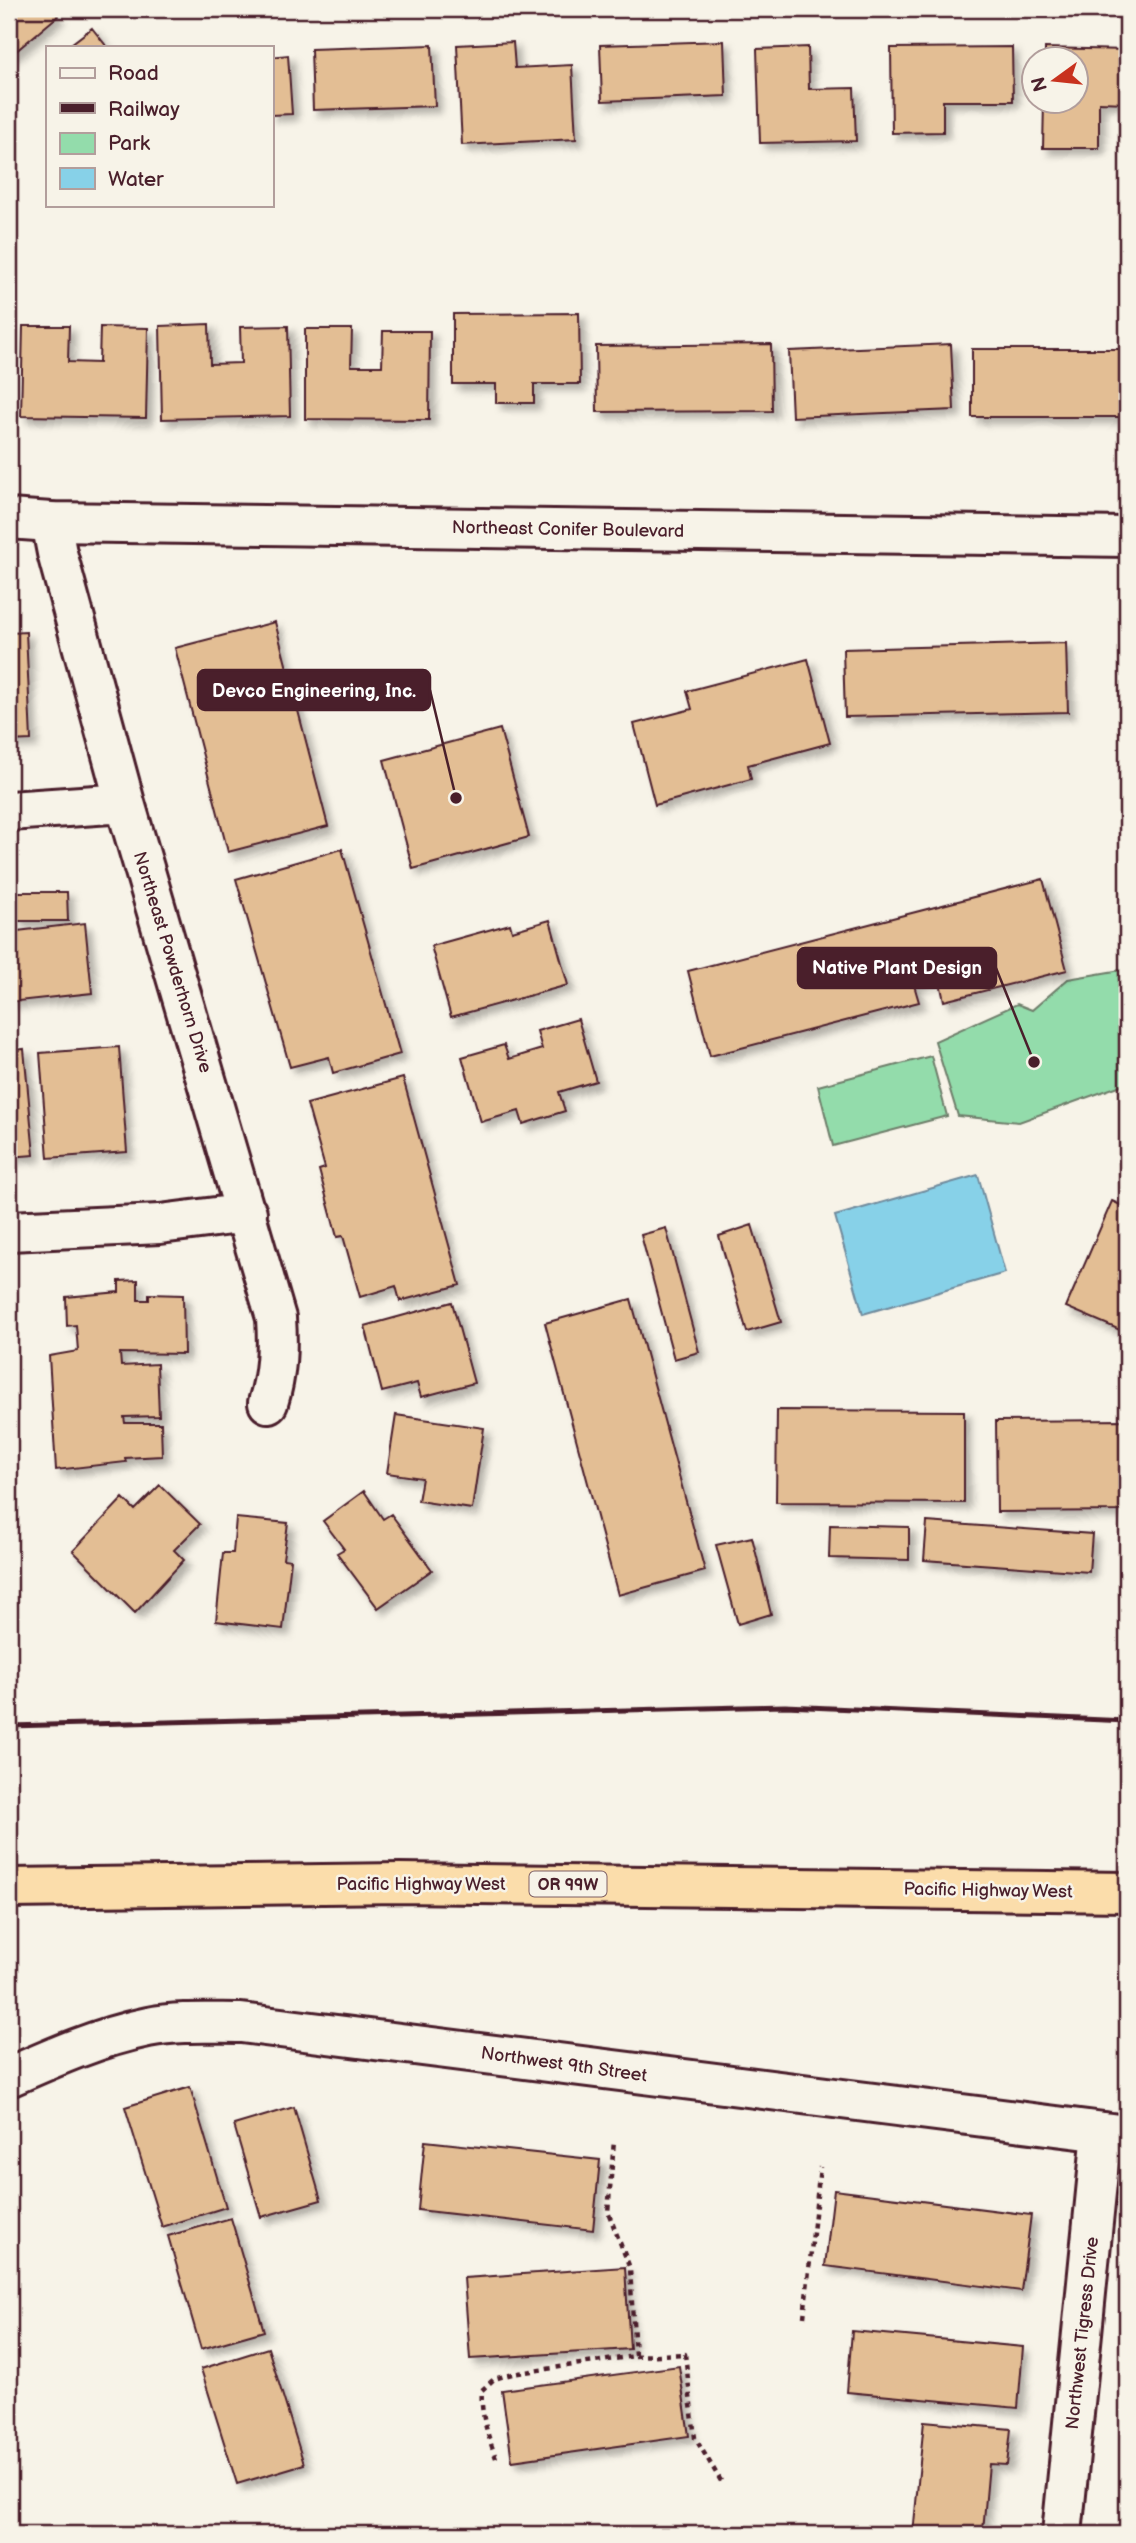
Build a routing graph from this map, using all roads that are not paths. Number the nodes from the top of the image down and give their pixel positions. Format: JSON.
{"nodes":[{"id":1,"x":9,"y":519,"type":"edge"},
{"id":2,"x":51,"y":522,"type":"junction"},
{"id":3,"x":1127,"y":537,"type":"edge"},
{"id":4,"x":125,"y":803,"type":"junction"},
{"id":5,"x":9,"y":811,"type":"edge"},
{"id":6,"x":247,"y":1213,"type":"junction"},
{"id":7,"x":9,"y":1231,"type":"edge"},
{"id":8,"x":268,"y":1403,"type":"dead end"},
{"id":9,"x":9,"y":1888,"type":"edge"},
{"id":10,"x":1127,"y":1892,"type":"edge"},
{"id":11,"x":9,"y":2077,"type":"edge"},
{"id":12,"x":1114,"y":2134,"type":"edge"},
{"id":13,"x":1062,"y":2534,"type":"edge"}],
"edges":[{"from":1,"to":2,"type":"street","name":"Northeast Conifer Boulevard"},
{"from":2,"to":3,"type":"street","name":"Northeast Conifer Boulevard"},
{"from":2,"to":4,"type":"street","name":"Northeast Powderhorn Drive"},
{"from":4,"to":5,"type":"street"},
{"from":4,"to":6,"type":"street","name":"Northeast Powderhorn Drive"},
{"from":6,"to":7,"type":"street"},
{"from":6,"to":8,"type":"street","name":"Northeast Powderhorn Drive"},
{"from":9,"to":10,"type":"highway","name":"Pacific Highway West","number":"OR 99W"},
{"from":11,"to":12,"type":"street","name":"Northwest 9th Street"},
{"from":12,"to":13,"type":"street","name":"Northwest Tigress Drive"}]}
